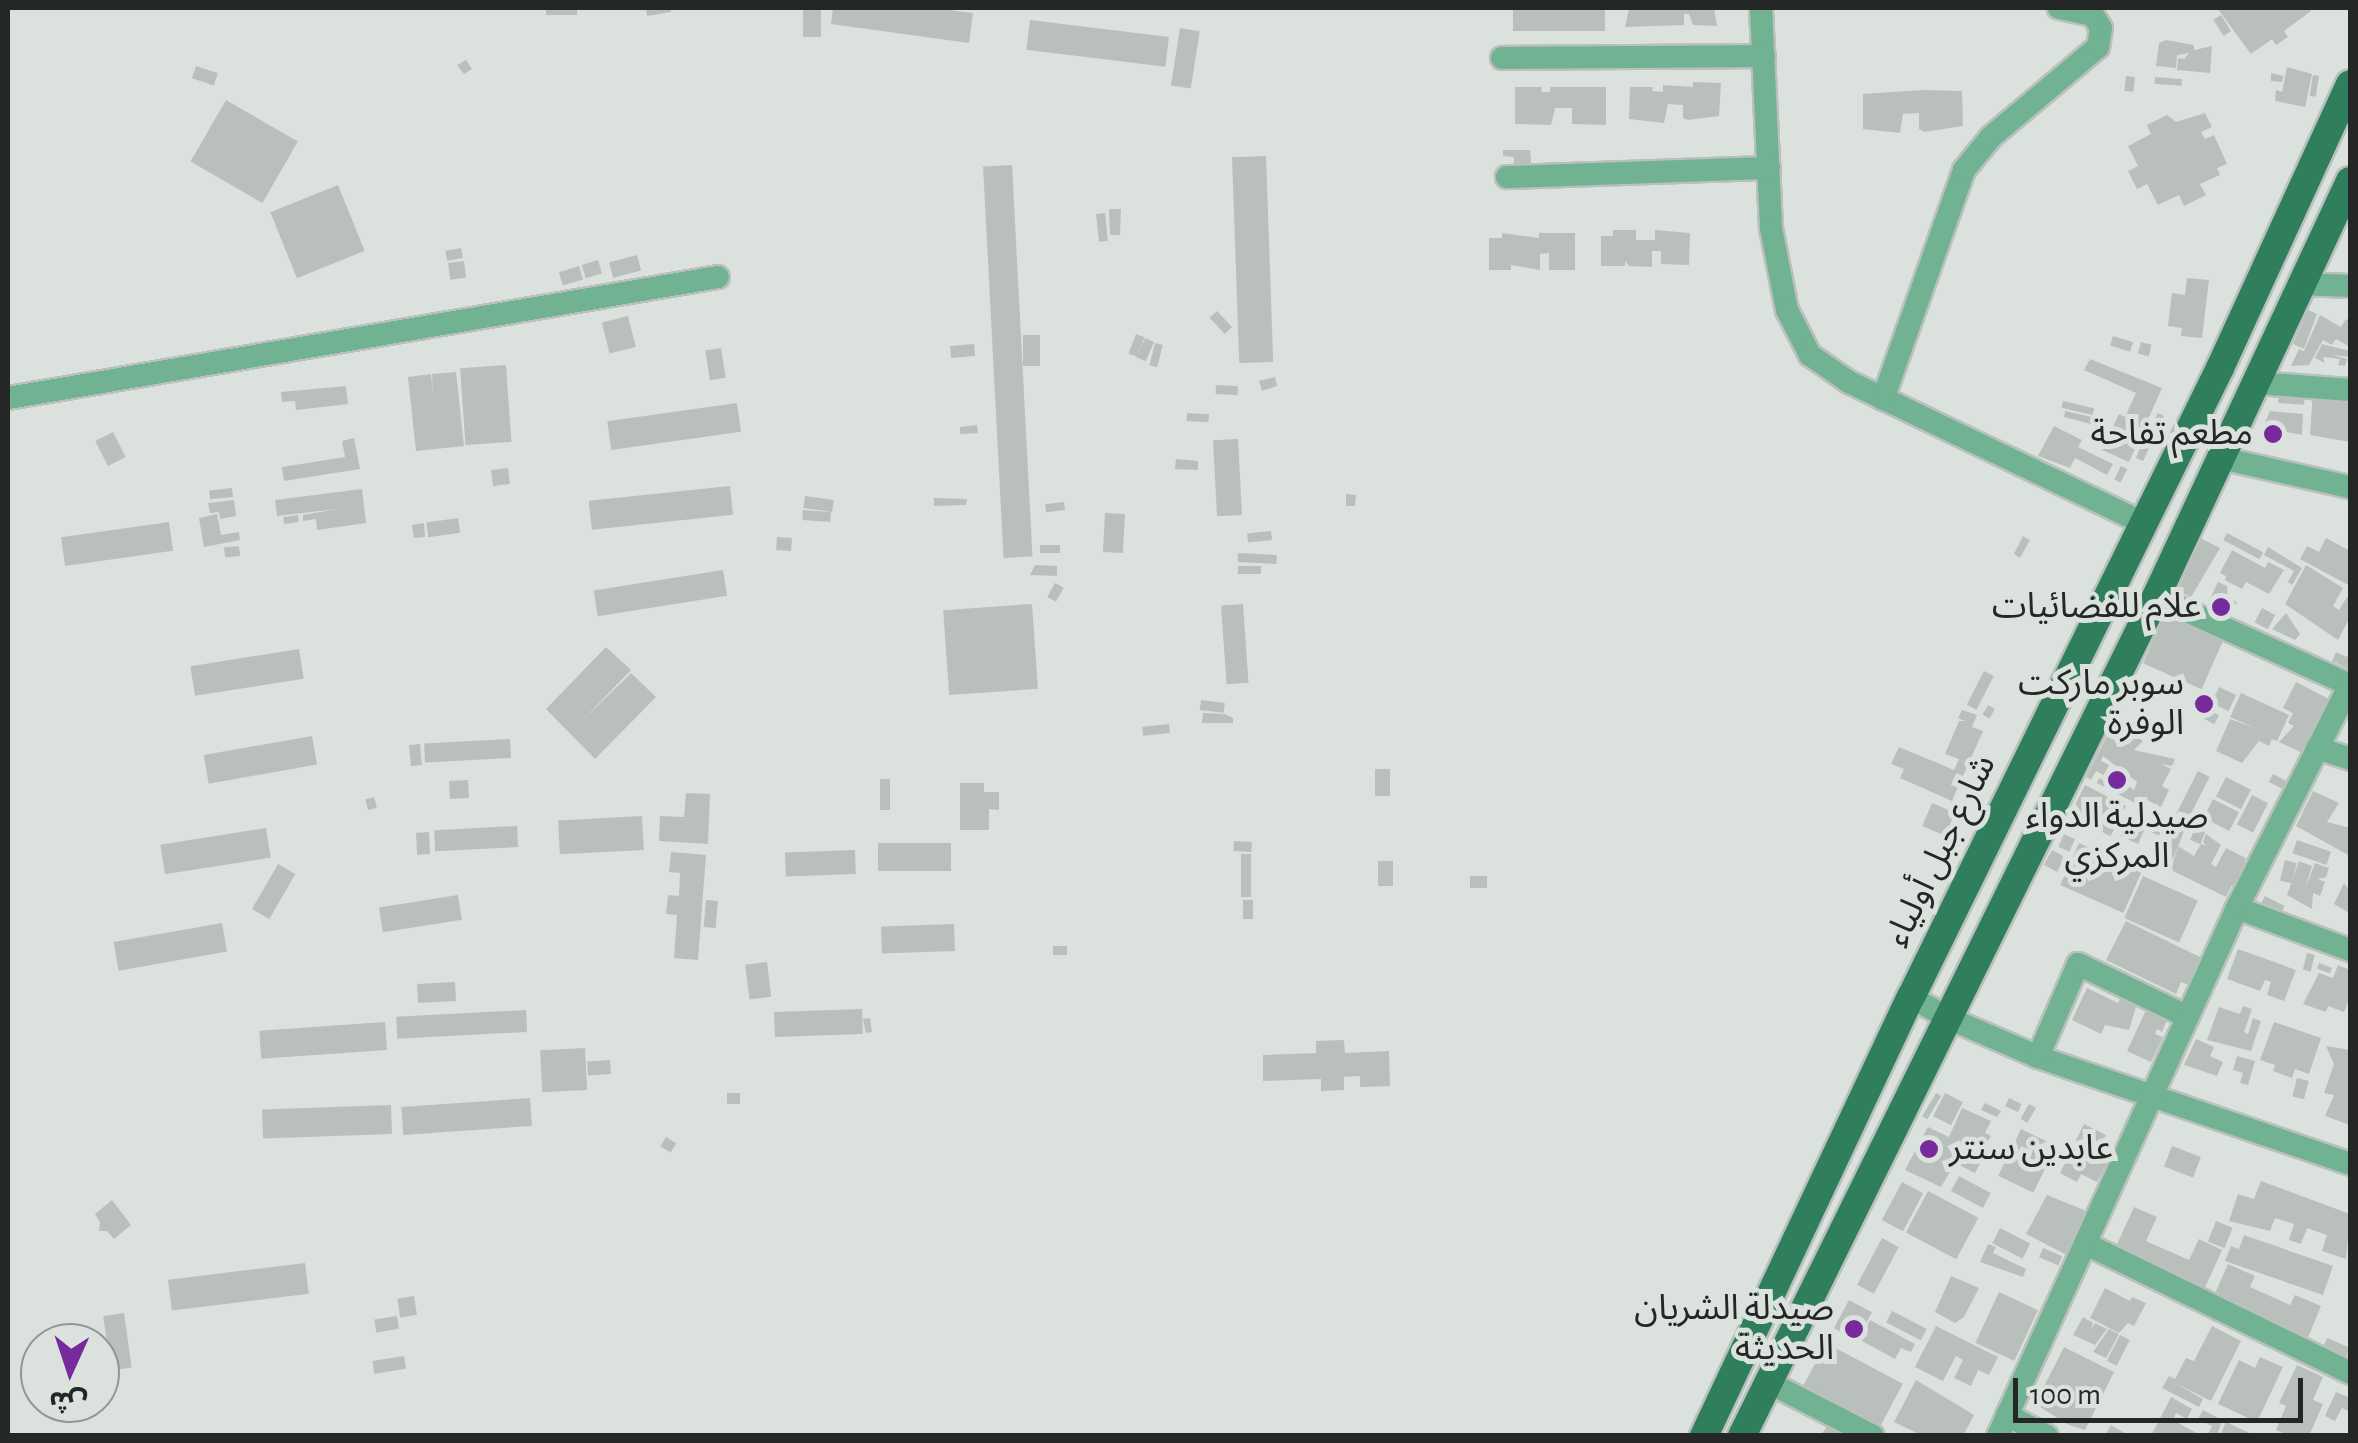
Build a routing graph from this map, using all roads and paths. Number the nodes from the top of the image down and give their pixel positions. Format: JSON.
{"nodes":[{"id":1,"x":1761,"y":8,"type":"edge"},
{"id":2,"x":2059,"y":8,"type":"edge"},
{"id":3,"x":1764,"y":56,"type":"junction"},
{"id":4,"x":1502,"y":58,"type":"dead end"},
{"id":5,"x":2350,"y":84,"type":"edge"},
{"id":6,"x":1769,"y":168,"type":"junction"},
{"id":7,"x":1507,"y":177,"type":"dead end"},
{"id":8,"x":2350,"y":181,"type":"edge"},
{"id":9,"x":718,"y":277,"type":"dead end"},
{"id":10,"x":2300,"y":284,"type":"junction"},
{"id":11,"x":2350,"y":286,"type":"edge"},
{"id":12,"x":2257,"y":383,"type":"junction"},
{"id":13,"x":2350,"y":390,"type":"edge"},
{"id":14,"x":8,"y":398,"type":"edge"},
{"id":15,"x":1883,"y":399,"type":"junction"},
{"id":16,"x":2220,"y":458,"type":"junction"},
{"id":17,"x":2350,"y":487,"type":"edge"},
{"id":18,"x":2145,"y":524,"type":"junction"},
{"id":19,"x":2156,"y":596,"type":"junction"},
{"id":20,"x":2350,"y":684,"type":"edge"},
{"id":21,"x":2317,"y":748,"type":"junction"},
{"id":22,"x":2350,"y":759,"type":"edge"},
{"id":23,"x":2237,"y":908,"type":"junction"},
{"id":24,"x":2350,"y":950,"type":"edge"},
{"id":25,"x":1911,"y":996,"type":"junction"},
{"id":26,"x":2188,"y":1017,"type":"junction"},
{"id":27,"x":1948,"y":1018,"type":"junction"},
{"id":28,"x":2038,"y":1057,"type":"junction"},
{"id":29,"x":2149,"y":1097,"type":"junction"},
{"id":30,"x":2350,"y":1164,"type":"edge"},
{"id":31,"x":2086,"y":1244,"type":"junction"},
{"id":32,"x":2350,"y":1372,"type":"edge"},
{"id":33,"x":1766,"y":1382,"type":"junction"},
{"id":34,"x":2002,"y":1425,"type":"edge"},
{"id":35,"x":1704,"y":1436,"type":"edge"},
{"id":36,"x":1742,"y":1436,"type":"edge"},
{"id":37,"x":1873,"y":1436,"type":"edge"},
{"id":38,"x":2048,"y":1436,"type":"edge"}],
"edges":[{"from":1,"to":3,"type":"street"},
{"from":2,"to":15,"type":"street"},
{"from":3,"to":4,"type":"street"},
{"from":3,"to":6,"type":"street"},
{"from":5,"to":18,"type":"main road","name":"شارع جبل أولياء"},
{"from":6,"to":7,"type":"street"},
{"from":6,"to":15,"type":"street"},
{"from":8,"to":10,"type":"main road"},
{"from":9,"to":14,"type":"street"},
{"from":10,"to":11,"type":"street"},
{"from":10,"to":12,"type":"main road"},
{"from":12,"to":13,"type":"street"},
{"from":12,"to":16,"type":"main road"},
{"from":15,"to":18,"type":"street"},
{"from":16,"to":17,"type":"street"},
{"from":16,"to":19,"type":"main road"},
{"from":18,"to":25,"type":"main road","name":"شارع جبل أولياء"},
{"from":19,"to":20,"type":"street"},
{"from":19,"to":27,"type":"main road"},
{"from":20,"to":21,"type":"street"},
{"from":21,"to":22,"type":"street"},
{"from":21,"to":23,"type":"street"},
{"from":23,"to":24,"type":"street"},
{"from":23,"to":26,"type":"street"},
{"from":25,"to":27,"type":"street"},
{"from":25,"to":35,"type":"main road","name":"شارع جبل أولياء"},
{"from":26,"to":28,"type":"street"},
{"from":26,"to":29,"type":"street"},
{"from":27,"to":28,"type":"street"},
{"from":27,"to":33,"type":"main road"},
{"from":28,"to":29,"type":"street"},
{"from":29,"to":30,"type":"street"},
{"from":29,"to":31,"type":"street"},
{"from":31,"to":32,"type":"street"},
{"from":31,"to":34,"type":"street"},
{"from":33,"to":36,"type":"main road"},
{"from":33,"to":37,"type":"street"},
{"from":34,"to":38,"type":"street"}]}
